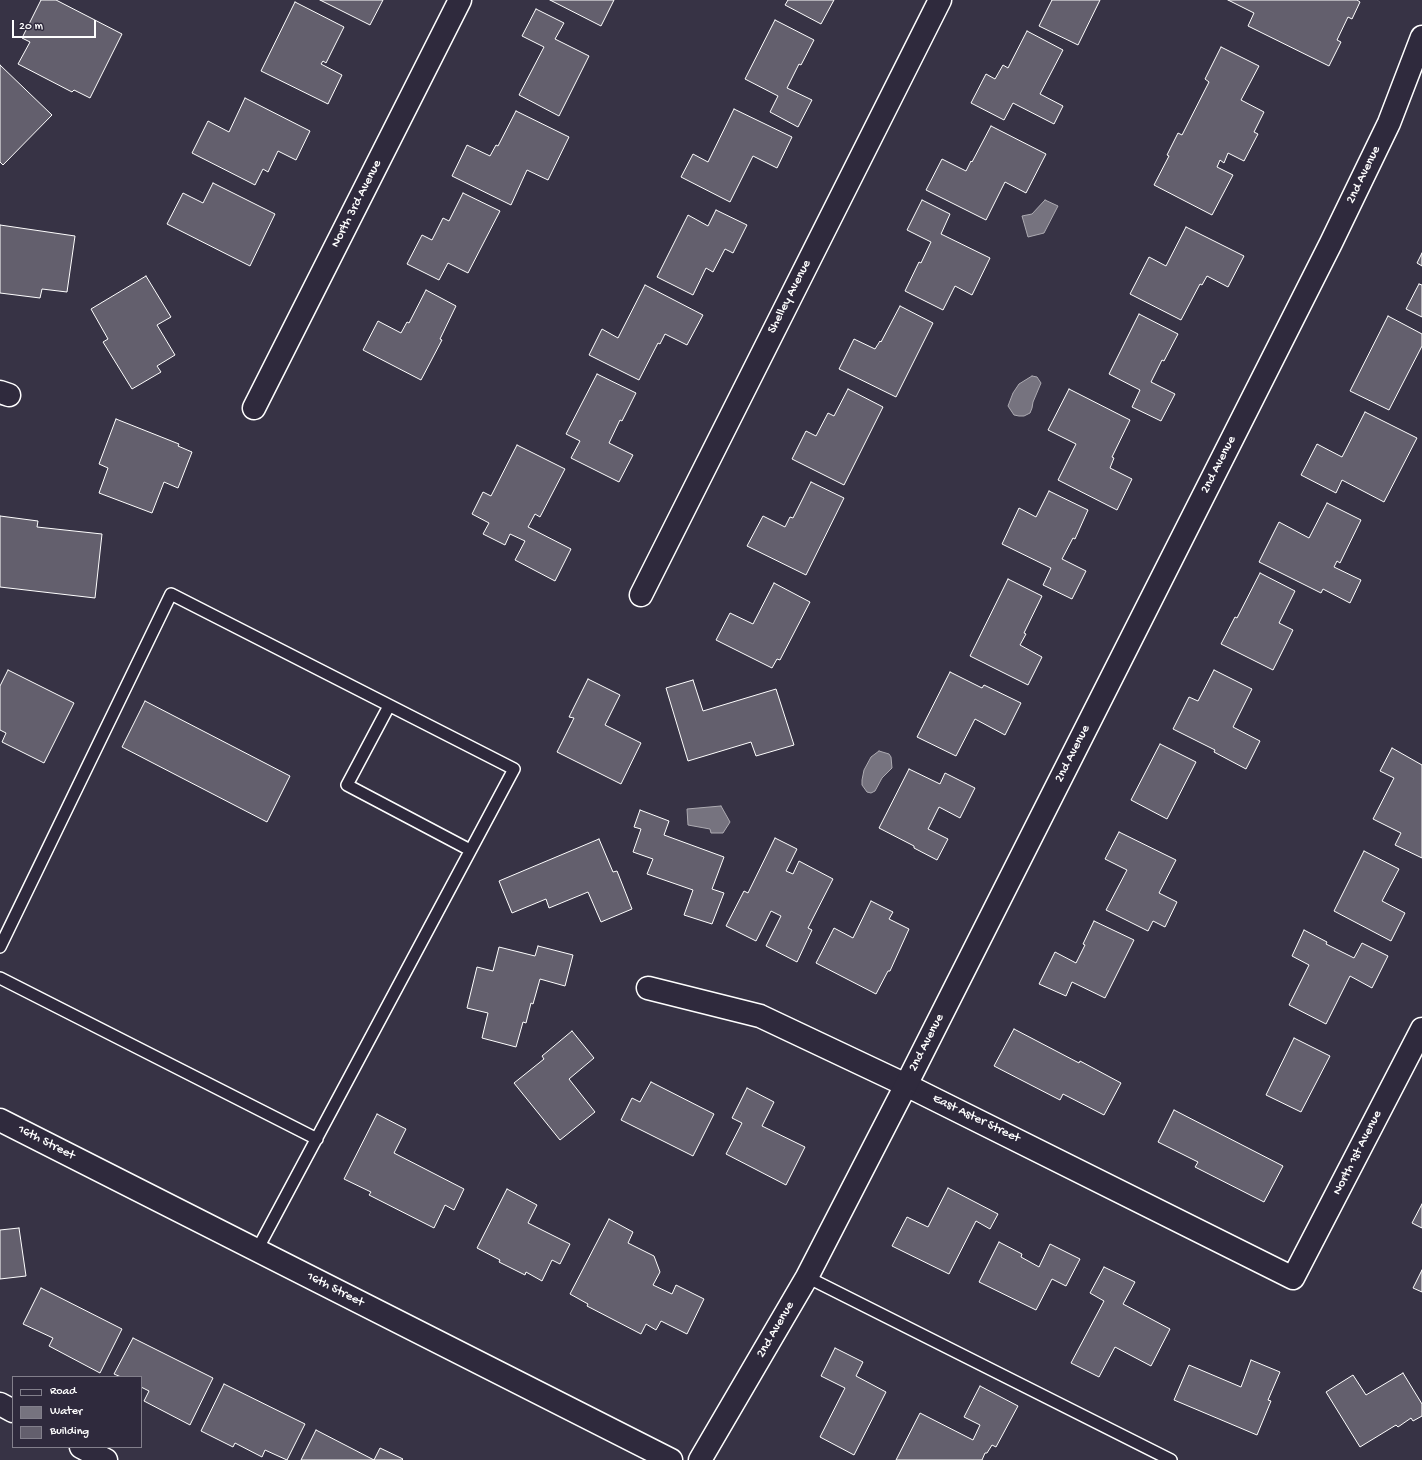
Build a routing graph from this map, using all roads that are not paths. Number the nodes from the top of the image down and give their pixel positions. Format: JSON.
{"nodes":[{"id":1,"x":460,"y":0,"type":"edge"},
{"id":2,"x":940,"y":0,"type":"edge"},
{"id":3,"x":1422,"y":37,"type":"edge"},
{"id":4,"x":254,"y":408,"type":"dead end"},
{"id":5,"x":641,"y":595,"type":"dead end"},
{"id":6,"x":389,"y":706,"type":"junction"},
{"id":7,"x":470,"y":850,"type":"junction"},
{"id":8,"x":0,"y":947,"type":"edge"},
{"id":9,"x":0,"y":978,"type":"edge"},
{"id":10,"x":648,"y":988,"type":"dead end"},
{"id":11,"x":1422,"y":1029,"type":"edge"},
{"id":12,"x":906,"y":1085,"type":"junction"},
{"id":13,"x":0,"y":1120,"type":"edge"},
{"id":14,"x":317,"y":1139,"type":"junction"},
{"id":15,"x":257,"y":1250,"type":"junction"},
{"id":16,"x":807,"y":1278,"type":"junction"},
{"id":17,"x":1294,"y":1278,"type":"joint"},
{"id":18,"x":0,"y":1404,"type":"edge"},
{"id":19,"x":12,"y":1410,"type":"edge"},
{"id":20,"x":83,"y":1448,"type":"edge"},
{"id":21,"x":106,"y":1460,"type":"edge"},
{"id":22,"x":671,"y":1460,"type":"edge"},
{"id":23,"x":700,"y":1460,"type":"edge"},
{"id":24,"x":1171,"y":1460,"type":"edge"}],
"edges":[{"from":1,"to":4,"type":"street","name":"North 3rd Avenue"},
{"from":2,"to":5,"type":"street","name":"Shelley Avenue"},
{"from":3,"to":12,"type":"street","name":"2nd Avenue"},
{"from":6,"to":7,"type":"lane"},
{"from":6,"to":7,"type":"lane"},
{"from":6,"to":8,"type":"lane"},
{"from":7,"to":14,"type":"lane"},
{"from":9,"to":14,"type":"lane"},
{"from":10,"to":12,"type":"street","name":"East Aster Street"},
{"from":11,"to":17,"type":"street","name":"North 1st Avenue"},
{"from":12,"to":16,"type":"street","name":"2nd Avenue"},
{"from":12,"to":17,"type":"street","name":"East Aster Street"},
{"from":13,"to":15,"type":"street","name":"16th Street"},
{"from":14,"to":15,"type":"lane"},
{"from":15,"to":22,"type":"street","name":"16th Street"},
{"from":16,"to":23,"type":"street","name":"2nd Avenue"},
{"from":16,"to":24,"type":"lane"},
{"from":18,"to":19,"type":"street"},
{"from":20,"to":21,"type":"street"}]}
